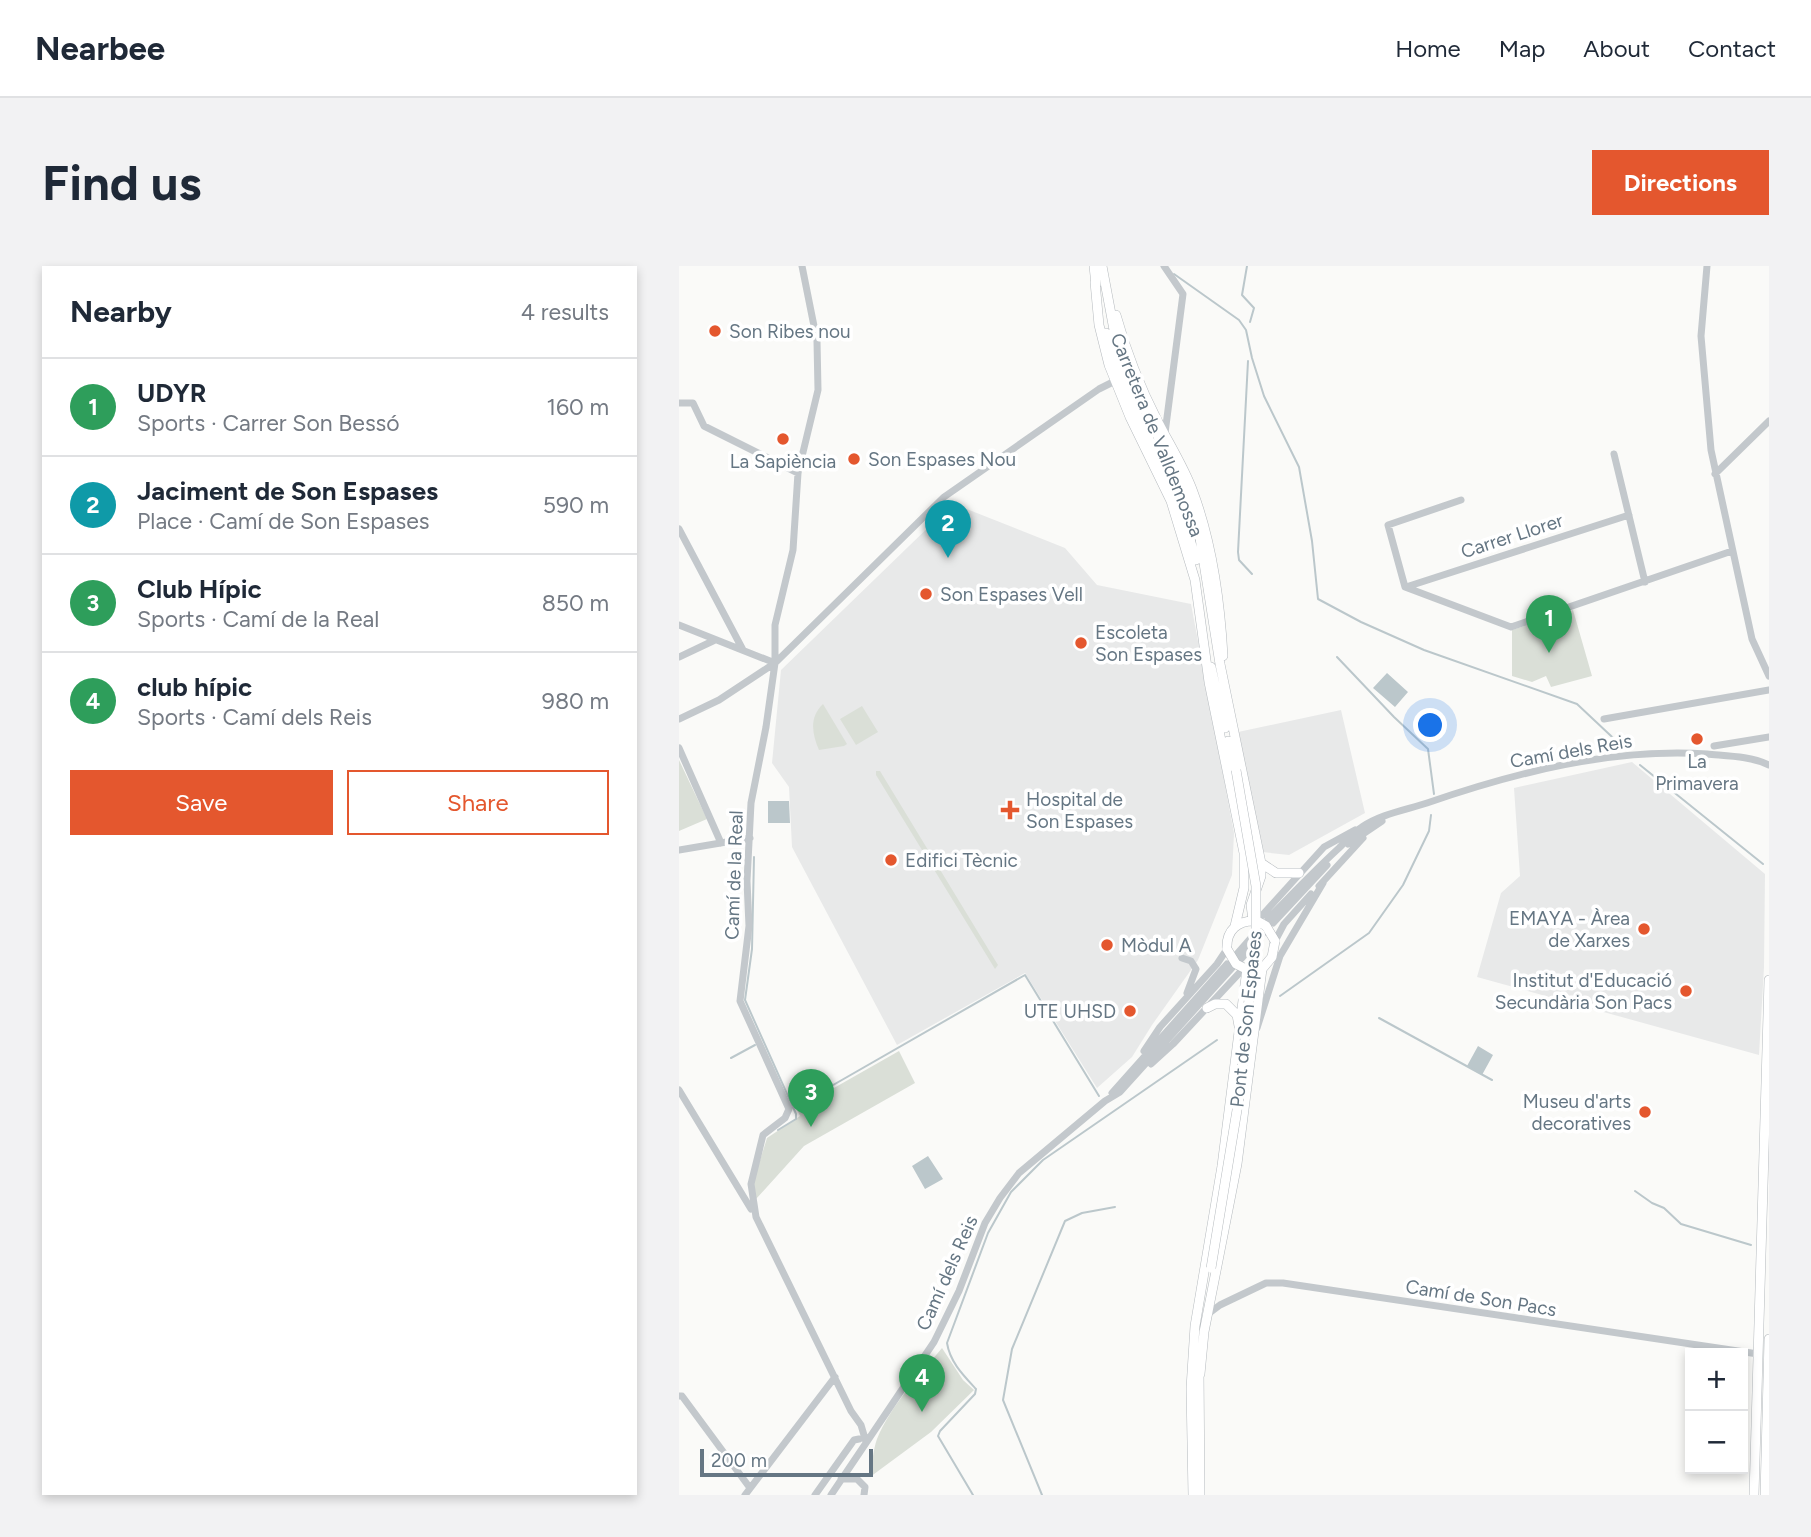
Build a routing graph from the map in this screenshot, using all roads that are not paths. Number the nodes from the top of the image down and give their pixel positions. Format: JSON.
{"nodes":[{"id":1,"x":802,"y":266,"type":"edge"},
{"id":2,"x":1094,"y":266,"type":"edge"},
{"id":3,"x":1103,"y":266,"type":"edge"},
{"id":4,"x":1164,"y":266,"type":"edge"},
{"id":5,"x":1707,"y":266,"type":"edge"},
{"id":6,"x":1095,"y":282,"type":"junction"},
{"id":7,"x":1115,"y":381,"type":"junction"},
{"id":8,"x":679,"y":403,"type":"edge"},
{"id":9,"x":1769,"y":421,"type":"edge"},
{"id":10,"x":1165,"y":433,"type":"junction"},
{"id":11,"x":1614,"y":454,"type":"dead end"},
{"id":12,"x":798,"y":473,"type":"junction"},
{"id":13,"x":1715,"y":474,"type":"junction"},
{"id":14,"x":1461,"y":500,"type":"dead end"},
{"id":15,"x":1629,"y":515,"type":"junction"},
{"id":16,"x":679,"y":529,"type":"edge"},
{"id":17,"x":1732,"y":551,"type":"junction"},
{"id":18,"x":1645,"y":582,"type":"junction"},
{"id":19,"x":1405,"y":587,"type":"junction"},
{"id":20,"x":679,"y":625,"type":"edge"},
{"id":21,"x":715,"y":639,"type":"junction"},
{"id":22,"x":743,"y":650,"type":"junction"},
{"id":23,"x":679,"y":657,"type":"edge"},
{"id":24,"x":775,"y":663,"type":"junction"},
{"id":25,"x":1216,"y":666,"type":"junction"},
{"id":26,"x":1769,"y":676,"type":"edge"},
{"id":27,"x":1769,"y":691,"type":"edge"},
{"id":28,"x":1226,"y":692,"type":"junction"},
{"id":29,"x":679,"y":719,"type":"edge"},
{"id":30,"x":1605,"y":719,"type":"dead end"},
{"id":31,"x":1769,"y":737,"type":"edge"},
{"id":32,"x":1714,"y":746,"type":"dead end"},
{"id":33,"x":679,"y":748,"type":"edge"},
{"id":34,"x":1224,"y":752,"type":"junction"},
{"id":35,"x":1769,"y":757,"type":"edge"},
{"id":36,"x":1758,"y":760,"type":"junction"},
{"id":37,"x":1769,"y":765,"type":"edge"},
{"id":38,"x":1394,"y":813,"type":"junction"},
{"id":39,"x":1375,"y":826,"type":"junction"},
{"id":40,"x":1362,"y":827,"type":"junction"},
{"id":41,"x":750,"y":838,"type":"junction"},
{"id":42,"x":721,"y":843,"type":"junction"},
{"id":43,"x":679,"y":850,"type":"edge"},
{"id":44,"x":1261,"y":863,"type":"junction"},
{"id":45,"x":1299,"y":873,"type":"junction"},
{"id":46,"x":1322,"y":883,"type":"junction"},
{"id":47,"x":1263,"y":924,"type":"junction"},
{"id":48,"x":1235,"y":926,"type":"junction"},
{"id":49,"x":1275,"y":941,"type":"junction"},
{"id":50,"x":1227,"y":949,"type":"junction"},
{"id":51,"x":1182,"y":958,"type":"dead end"},
{"id":52,"x":1242,"y":963,"type":"junction"},
{"id":53,"x":1264,"y":965,"type":"junction"},
{"id":54,"x":1230,"y":966,"type":"dead end"},
{"id":55,"x":1769,"y":980,"type":"edge"},
{"id":56,"x":1182,"y":1003,"type":"junction"},
{"id":57,"x":1207,"y":1008,"type":"junction"},
{"id":58,"x":1254,"y":1035,"type":"junction"},
{"id":59,"x":1238,"y":1053,"type":"junction"},
{"id":60,"x":1138,"y":1068,"type":"junction"},
{"id":61,"x":679,"y":1090,"type":"edge"},
{"id":62,"x":755,"y":1217,"type":"junction"},
{"id":63,"x":1211,"y":1268,"type":"junction"},
{"id":64,"x":1207,"y":1315,"type":"junction"},
{"id":65,"x":1769,"y":1339,"type":"edge"},
{"id":66,"x":1194,"y":1344,"type":"junction"},
{"id":67,"x":1758,"y":1354,"type":"junction"},
{"id":68,"x":1200,"y":1374,"type":"junction"},
{"id":69,"x":835,"y":1377,"type":"junction"},
{"id":70,"x":680,"y":1396,"type":"edge"},
{"id":71,"x":856,"y":1419,"type":"junction"},
{"id":72,"x":881,"y":1420,"type":"junction"},
{"id":73,"x":863,"y":1440,"type":"junction"},
{"id":74,"x":841,"y":1479,"type":"junction"},
{"id":75,"x":750,"y":1488,"type":"junction"},
{"id":76,"x":745,"y":1495,"type":"edge"},
{"id":77,"x":815,"y":1495,"type":"edge"},
{"id":78,"x":831,"y":1495,"type":"edge"},
{"id":79,"x":864,"y":1495,"type":"edge"},
{"id":80,"x":1193,"y":1495,"type":"edge"},
{"id":81,"x":1201,"y":1495,"type":"edge"},
{"id":82,"x":1754,"y":1495,"type":"edge"},
{"id":83,"x":1765,"y":1495,"type":"edge"}],
"edges":[{"from":1,"to":12,"type":"street","name":"Camí de la Real"},
{"from":2,"to":6,"type":"main road","name":"Carretera de Valldemossa"},
{"from":3,"to":10,"type":"main road"},
{"from":3,"to":25,"type":"main road","name":"Carretera de Valldemossa"},
{"from":4,"to":10,"type":"street"},
{"from":5,"to":13,"type":"street"},
{"from":6,"to":7,"type":"main road"},
{"from":6,"to":25,"type":"main road","name":"Carretera de Valldemossa"},
{"from":7,"to":24,"type":"street"},
{"from":7,"to":34,"type":"main road"},
{"from":8,"to":12,"type":"street"},
{"from":9,"to":13,"type":"street"},
{"from":10,"to":28,"type":"main road"},
{"from":11,"to":15,"type":"street"},
{"from":12,"to":24,"type":"street","name":"Camí de la Real"},
{"from":13,"to":17,"type":"street"},
{"from":14,"to":19,"type":"street"},
{"from":15,"to":18,"type":"street"},
{"from":15,"to":19,"type":"street","name":"Carrer Llorer"},
{"from":16,"to":22,"type":"street"},
{"from":17,"to":18,"type":"street"},
{"from":17,"to":26,"type":"street"},
{"from":18,"to":19,"type":"street"},
{"from":20,"to":21,"type":"street"},
{"from":21,"to":22,"type":"street"},
{"from":21,"to":23,"type":"street"},
{"from":22,"to":24,"type":"street"},
{"from":24,"to":29,"type":"street"},
{"from":24,"to":41,"type":"street","name":"Camí de la Real"},
{"from":25,"to":28,"type":"main road"},
{"from":25,"to":34,"type":"main road"},
{"from":25,"to":63,"type":"main road","name":"Pont de Son Espases","bridge":true},
{"from":27,"to":30,"type":"street"},
{"from":28,"to":44,"type":"main road"},
{"from":31,"to":32,"type":"street"},
{"from":33,"to":42,"type":"street"},
{"from":34,"to":48,"type":"main road"},
{"from":35,"to":36,"type":"street"},
{"from":36,"to":37,"type":"street"},
{"from":36,"to":38,"type":"street","name":"Camí dels Reis"},
{"from":38,"to":39,"type":"street","name":"Camí dels Reis"},
{"from":38,"to":40,"type":"street","name":"Camí dels Reis"},
{"from":39,"to":46,"type":"street"},
{"from":39,"to":47,"type":"street","name":"Camí dels Reis"},
{"from":40,"to":45,"type":"street"},
{"from":40,"to":47,"type":"street","name":"Camí dels Reis"},
{"from":41,"to":42,"type":"street"},
{"from":41,"to":62,"type":"street","name":"Camí de la Real"},
{"from":42,"to":43,"type":"street"},
{"from":44,"to":45,"type":"main road"},
{"from":44,"to":47,"type":"main road"},
{"from":45,"to":47,"type":"street"},
{"from":46,"to":49,"type":"street"},
{"from":46,"to":58,"type":"street"},
{"from":47,"to":48,"type":"main road"},
{"from":47,"to":49,"type":"main road","bridge":true},
{"from":47,"to":52,"type":"street","name":"Camí dels Reis"},
{"from":48,"to":50,"type":"main road"},
{"from":49,"to":53,"type":"main road"},
{"from":50,"to":52,"type":"main road","bridge":true},
{"from":50,"to":56,"type":"street"},
{"from":51,"to":56,"type":"street"},
{"from":52,"to":53,"type":"main road"},
{"from":52,"to":57,"type":"street","name":"Camí dels Reis"},
{"from":52,"to":59,"type":"main road"},
{"from":53,"to":58,"type":"main road"},
{"from":54,"to":60,"type":"street","name":"Camí dels Reis"},
{"from":55,"to":67,"type":"main road"},
{"from":56,"to":60,"type":"street"},
{"from":57,"to":59,"type":"main road"},
{"from":57,"to":60,"type":"street","name":"Camí dels Reis"},
{"from":58,"to":64,"type":"main road"},
{"from":59,"to":66,"type":"main road"},
{"from":60,"to":72,"type":"street","name":"Camí dels Reis"},
{"from":61,"to":62,"type":"street"},
{"from":62,"to":69,"type":"street","name":"Camí de la Real"},
{"from":63,"to":66,"type":"main road"},
{"from":63,"to":68,"type":"main road"},
{"from":64,"to":67,"type":"street","name":"Camí de Son Pacs"},
{"from":64,"to":68,"type":"main road"},
{"from":65,"to":83,"type":"main road"},
{"from":66,"to":80,"type":"main road"},
{"from":67,"to":82,"type":"main road"},
{"from":68,"to":81,"type":"main road"},
{"from":69,"to":71,"type":"street","name":"Camí de la Real"},
{"from":69,"to":75,"type":"street"},
{"from":70,"to":75,"type":"street"},
{"from":71,"to":72,"type":"street"},
{"from":71,"to":73,"type":"street","name":"Camí de la Real"},
{"from":72,"to":73,"type":"street","name":"Camí dels Reis"},
{"from":73,"to":74,"type":"street","name":"Camí dels Reis"},
{"from":73,"to":77,"type":"street"},
{"from":74,"to":78,"type":"street","name":"Camí dels Reis"},
{"from":74,"to":79,"type":"street"},
{"from":75,"to":76,"type":"street"}]}
